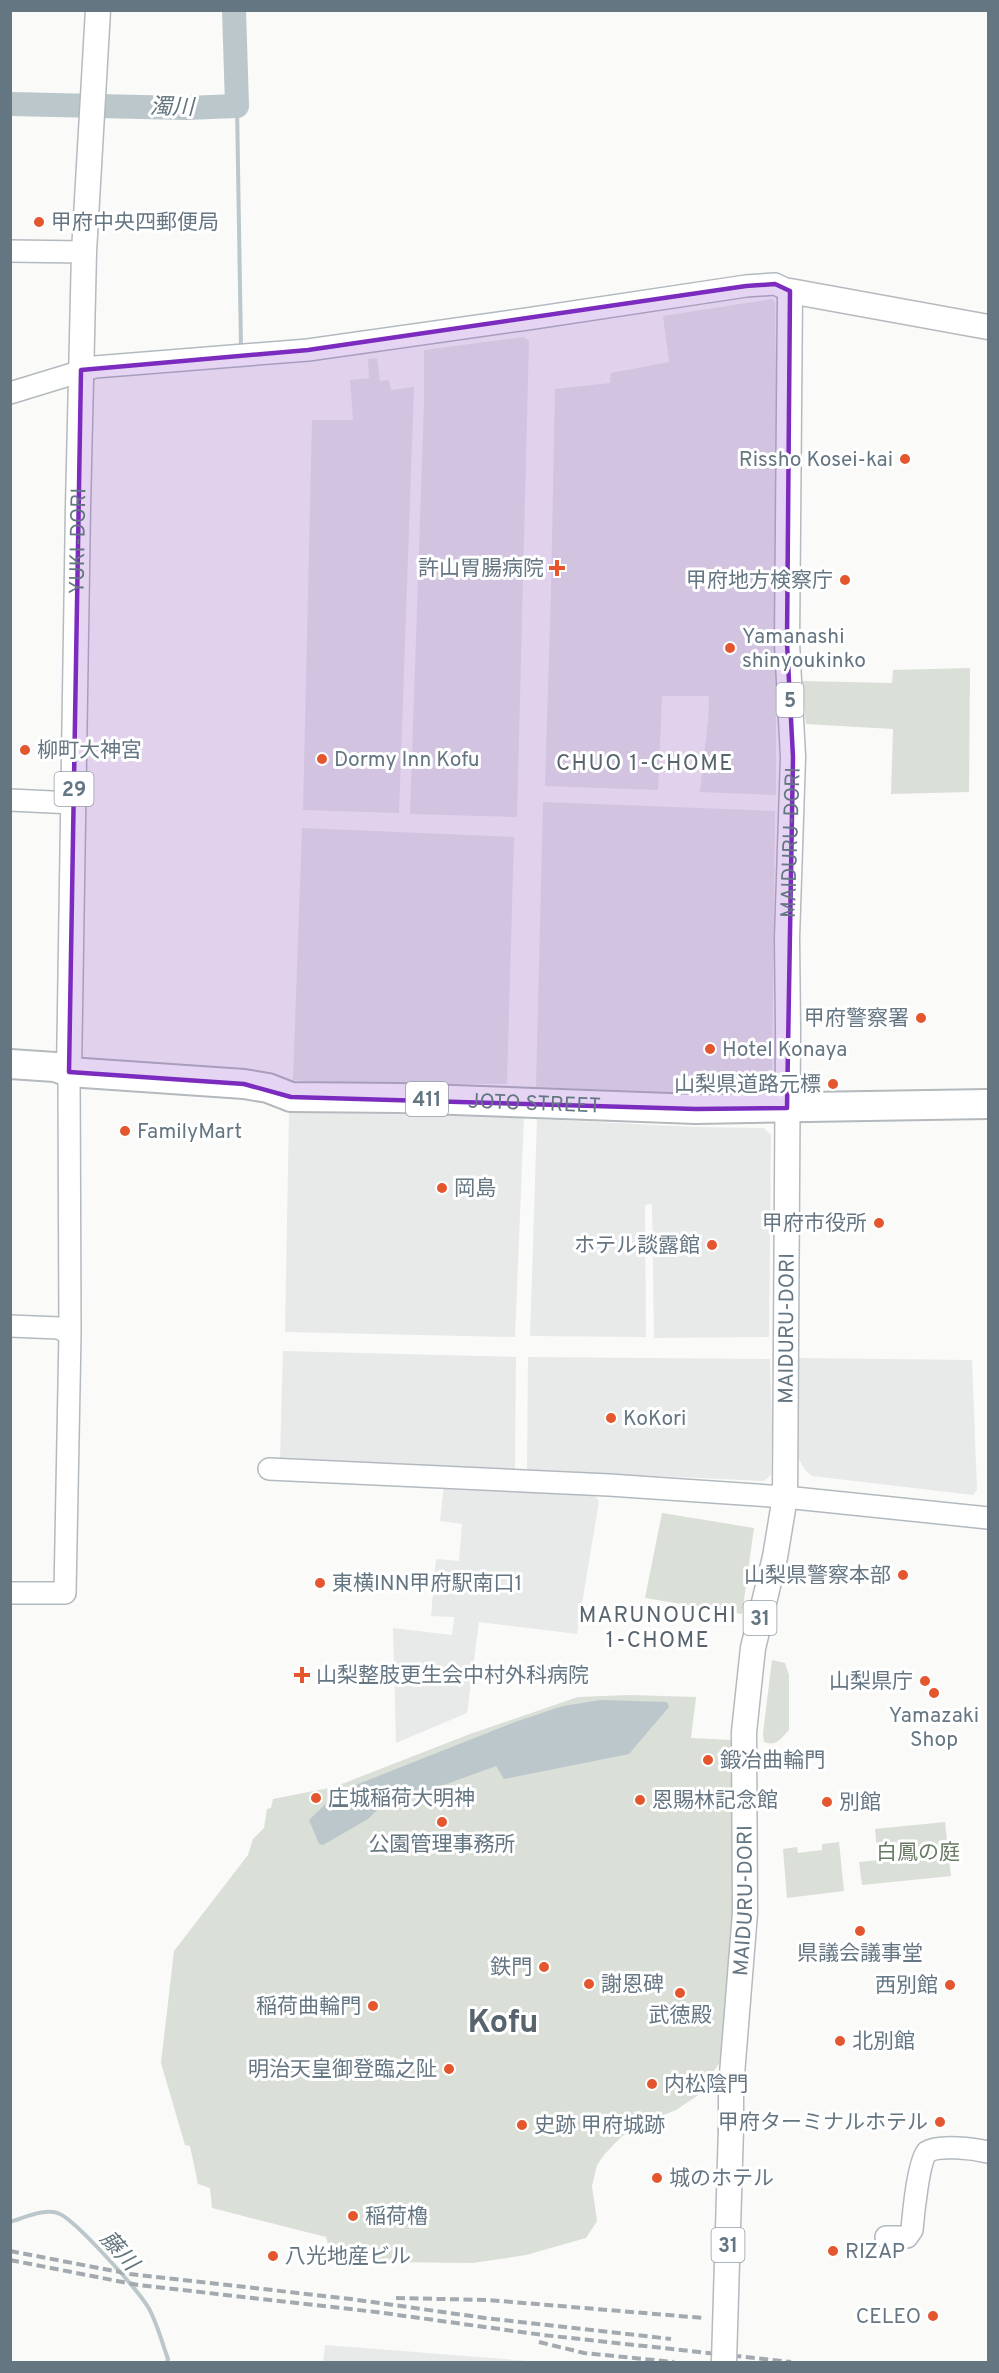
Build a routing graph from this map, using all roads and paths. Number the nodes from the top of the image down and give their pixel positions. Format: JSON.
{"nodes":[{"id":1,"x":98,"y":10,"type":"edge"},
{"id":2,"x":10,"y":251,"type":"edge"},
{"id":3,"x":84,"y":252,"type":"junction"},
{"id":4,"x":790,"y":291,"type":"junction"},
{"id":5,"x":988,"y":327,"type":"edge"},
{"id":6,"x":81,"y":370,"type":"junction"},
{"id":7,"x":10,"y":393,"type":"edge"},
{"id":8,"x":10,"y":800,"type":"edge"},
{"id":9,"x":74,"y":803,"type":"junction"},
{"id":10,"x":10,"y":1064,"type":"edge"},
{"id":11,"x":69,"y":1072,"type":"junction"},
{"id":12,"x":988,"y":1104,"type":"edge"},
{"id":13,"x":787,"y":1108,"type":"junction"},
{"id":14,"x":10,"y":1326,"type":"edge"},
{"id":15,"x":70,"y":1334,"type":"junction"},
{"id":16,"x":269,"y":1469,"type":"dead end"},
{"id":17,"x":785,"y":1497,"type":"junction"},
{"id":18,"x":988,"y":1518,"type":"edge"},
{"id":19,"x":10,"y":1593,"type":"edge"},
{"id":20,"x":988,"y":2152,"type":"edge"},
{"id":21,"x":886,"y":2237,"type":"dead end"},
{"id":22,"x":724,"y":2362,"type":"edge"}],
"edges":[{"from":1,"to":3,"type":"main road","name":"YUKI-DORI","number":"29"},
{"from":2,"to":3,"type":"street"},
{"from":3,"to":6,"type":"main road","name":"YUKI-DORI","number":"29"},
{"from":4,"to":5,"type":"main road"},
{"from":4,"to":6,"type":"street"},
{"from":4,"to":13,"type":"main road","name":"MAIDURU-DORI","number":"5"},
{"from":6,"to":7,"type":"street"},
{"from":6,"to":9,"type":"main road","name":"YUKI-DORI","number":"29"},
{"from":8,"to":9,"type":"street"},
{"from":9,"to":11,"type":"main road","name":"YUKI-DORI","number":"29"},
{"from":10,"to":11,"type":"highway","name":"JOTO STREET","number":"411"},
{"from":11,"to":13,"type":"highway","name":"JOTO STREET","number":"411"},
{"from":11,"to":15,"type":"street"},
{"from":12,"to":13,"type":"highway","name":"JOTO STREET","number":"411"},
{"from":13,"to":17,"type":"main road","name":"MAIDURU-DORI","number":"31"},
{"from":14,"to":15,"type":"street"},
{"from":15,"to":19,"type":"street"},
{"from":16,"to":17,"type":"street"},
{"from":17,"to":18,"type":"street"},
{"from":17,"to":22,"type":"main road","name":"MAIDURU-DORI","number":"31","bridge":true},
{"from":20,"to":21,"type":"street"}]}
